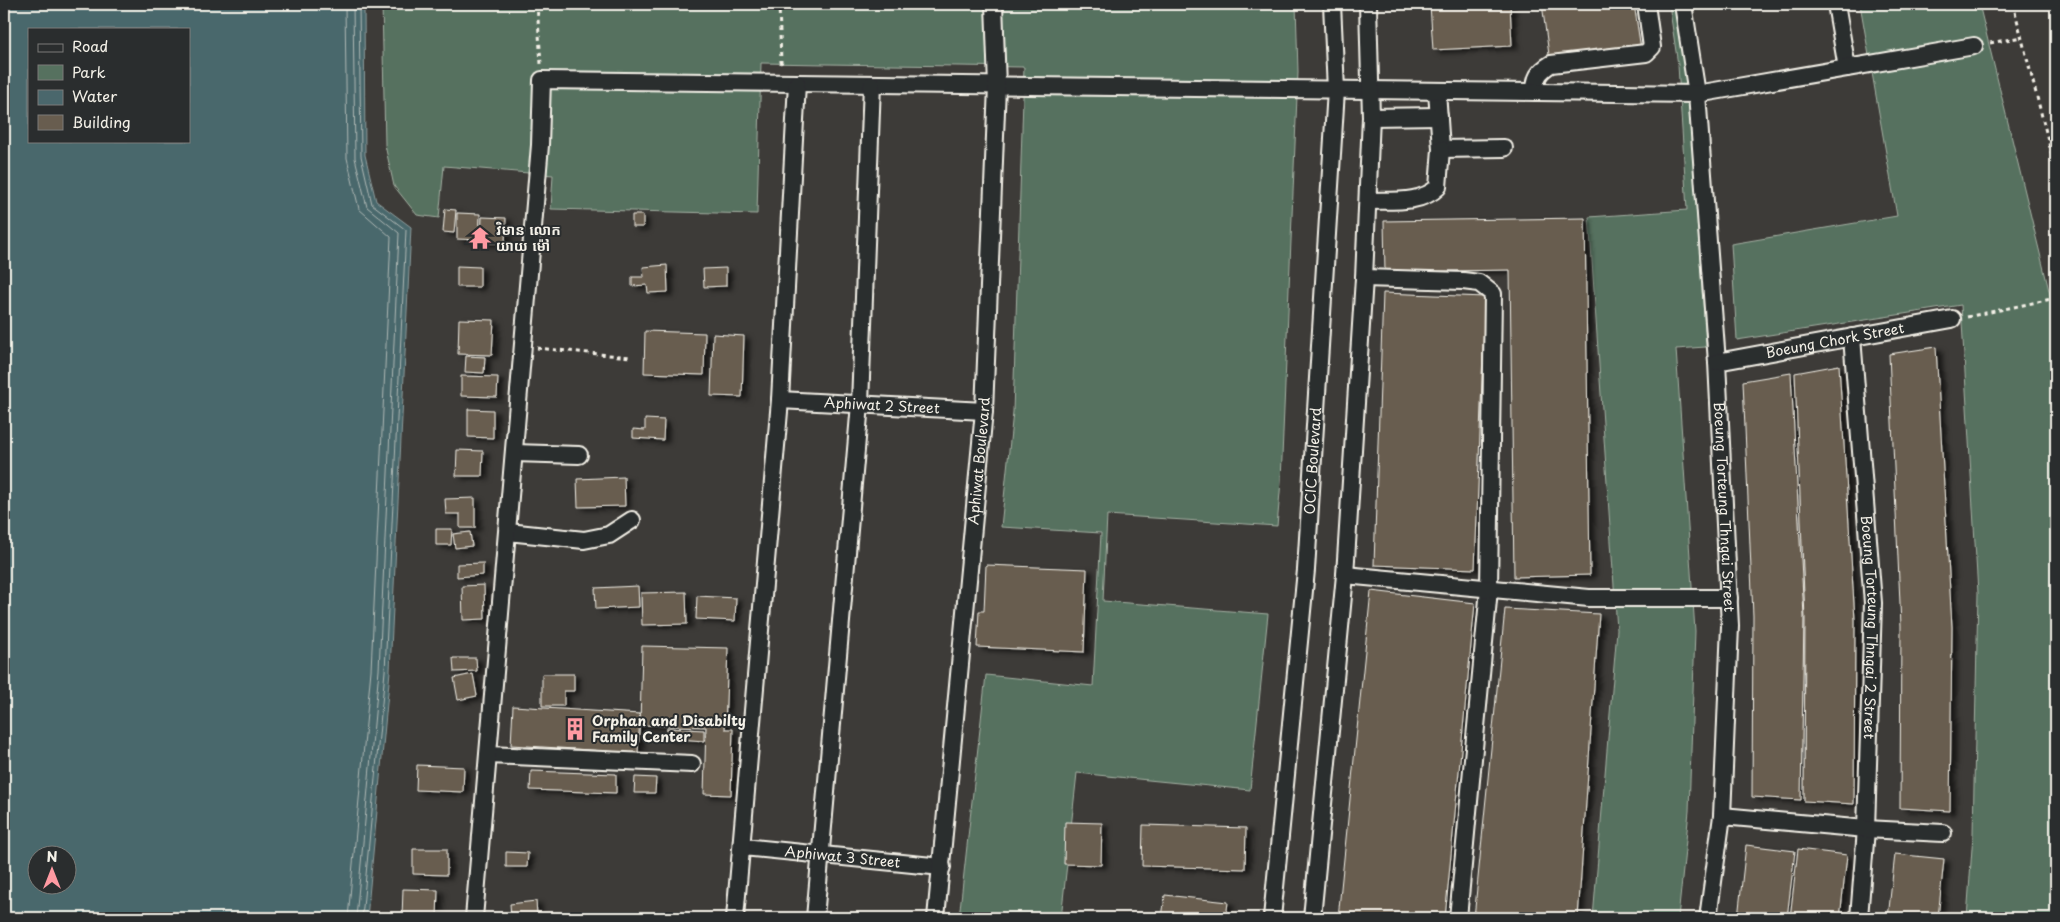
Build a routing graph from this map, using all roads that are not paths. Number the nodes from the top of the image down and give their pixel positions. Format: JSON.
{"nodes":[{"id":1,"x":994,"y":4,"type":"edge"},
{"id":2,"x":1332,"y":4,"type":"edge"},
{"id":3,"x":1368,"y":4,"type":"edge"},
{"id":4,"x":1646,"y":4,"type":"edge"},
{"id":5,"x":1683,"y":4,"type":"edge"},
{"id":6,"x":1836,"y":4,"type":"edge"},
{"id":7,"x":1974,"y":46,"type":"road end"},
{"id":8,"x":1847,"y":68,"type":"junction"},
{"id":9,"x":797,"y":83,"type":"junction"},
{"id":10,"x":872,"y":84,"type":"junction"},
{"id":11,"x":997,"y":86,"type":"junction"},
{"id":12,"x":1336,"y":90,"type":"junction"},
{"id":13,"x":1371,"y":90,"type":"junction"},
{"id":14,"x":1437,"y":91,"type":"junction"},
{"id":15,"x":1535,"y":92,"type":"junction"},
{"id":16,"x":1696,"y":94,"type":"junction"},
{"id":17,"x":1371,"y":116,"type":"junction"},
{"id":18,"x":1439,"y":116,"type":"junction"},
{"id":19,"x":1504,"y":148,"type":"dead end"},
{"id":20,"x":1440,"y":149,"type":"junction"},
{"id":21,"x":1368,"y":201,"type":"junction"},
{"id":22,"x":1364,"y":278,"type":"junction"},
{"id":23,"x":1952,"y":319,"type":"road end"},
{"id":24,"x":1852,"y":337,"type":"junction"},
{"id":25,"x":1717,"y":362,"type":"junction"},
{"id":26,"x":780,"y":400,"type":"junction"},
{"id":27,"x":860,"y":404,"type":"junction"},
{"id":28,"x":984,"y":411,"type":"junction"},
{"id":29,"x":514,"y":453,"type":"junction"},
{"id":30,"x":579,"y":455,"type":"dead end"},
{"id":31,"x":632,"y":520,"type":"dead end"},
{"id":32,"x":508,"y":532,"type":"junction"},
{"id":33,"x":1345,"y":575,"type":"junction"},
{"id":34,"x":1489,"y":589,"type":"junction"},
{"id":35,"x":1729,"y":598,"type":"junction"},
{"id":36,"x":489,"y":755,"type":"junction"},
{"id":37,"x":692,"y":764,"type":"dead end"},
{"id":38,"x":1722,"y":816,"type":"junction"},
{"id":39,"x":1866,"y":829,"type":"junction"},
{"id":40,"x":1943,"y":833,"type":"dead end"},
{"id":41,"x":743,"y":847,"type":"junction"},
{"id":42,"x":822,"y":855,"type":"junction"},
{"id":43,"x":942,"y":867,"type":"junction"},
{"id":44,"x":474,"y":918,"type":"edge"},
{"id":45,"x":736,"y":918,"type":"edge"},
{"id":46,"x":815,"y":918,"type":"edge"},
{"id":47,"x":936,"y":918,"type":"edge"},
{"id":48,"x":1272,"y":918,"type":"edge"},
{"id":49,"x":1312,"y":918,"type":"edge"},
{"id":50,"x":1458,"y":918,"type":"edge"},
{"id":51,"x":1708,"y":918,"type":"edge"},
{"id":52,"x":1859,"y":918,"type":"edge"}],
"edges":[{"from":1,"to":11,"type":"street","name":"Aphiwat Boulevard"},
{"from":2,"to":12,"type":"street","name":"OCIC Boulevard"},
{"from":3,"to":13,"type":"street"},
{"from":4,"to":15,"type":"street"},
{"from":5,"to":16,"type":"street","name":"Boeung Torteung Thngai Street"},
{"from":6,"to":8,"type":"street"},
{"from":7,"to":8,"type":"street"},
{"from":8,"to":16,"type":"street"},
{"from":9,"to":10,"type":"street"},
{"from":9,"to":26,"type":"street"},
{"from":9,"to":29,"type":"street"},
{"from":10,"to":11,"type":"street"},
{"from":10,"to":27,"type":"street"},
{"from":11,"to":12,"type":"street"},
{"from":11,"to":28,"type":"street","name":"Aphiwat Boulevard"},
{"from":12,"to":13,"type":"street"},
{"from":12,"to":48,"type":"street","name":"OCIC Boulevard"},
{"from":13,"to":14,"type":"street"},
{"from":13,"to":17,"type":"street"},
{"from":14,"to":15,"type":"street"},
{"from":14,"to":18,"type":"street"},
{"from":15,"to":16,"type":"street"},
{"from":16,"to":25,"type":"street","name":"Boeung Torteung Thngai Street"},
{"from":17,"to":18,"type":"street"},
{"from":17,"to":21,"type":"street"},
{"from":18,"to":20,"type":"street"},
{"from":19,"to":20,"type":"street"},
{"from":20,"to":21,"type":"street"},
{"from":21,"to":22,"type":"street"},
{"from":22,"to":33,"type":"street"},
{"from":22,"to":34,"type":"street"},
{"from":23,"to":24,"type":"street","name":"Boeung Chork Street"},
{"from":24,"to":25,"type":"street","name":"Boeung Chork Street"},
{"from":24,"to":39,"type":"street","name":"Boeung Torteung Thngai 2 Street"},
{"from":25,"to":35,"type":"street","name":"Boeung Torteung Thngai Street"},
{"from":26,"to":27,"type":"street","name":"Aphiwat 2 Street"},
{"from":26,"to":41,"type":"street"},
{"from":27,"to":28,"type":"street","name":"Aphiwat 2 Street"},
{"from":27,"to":42,"type":"street"},
{"from":28,"to":43,"type":"street","name":"Aphiwat Boulevard"},
{"from":29,"to":30,"type":"street"},
{"from":29,"to":32,"type":"street"},
{"from":31,"to":32,"type":"street"},
{"from":32,"to":36,"type":"street"},
{"from":33,"to":34,"type":"street"},
{"from":33,"to":49,"type":"street"},
{"from":34,"to":35,"type":"street"},
{"from":34,"to":50,"type":"street"},
{"from":35,"to":38,"type":"street","name":"Boeung Torteung Thngai Street"},
{"from":36,"to":37,"type":"street"},
{"from":36,"to":44,"type":"street"},
{"from":38,"to":39,"type":"street"},
{"from":38,"to":51,"type":"street","name":"Boeung Torteung Thngai Street"},
{"from":39,"to":40,"type":"street"},
{"from":39,"to":52,"type":"street","name":"Boeung Torteung Thngai 2 Street"},
{"from":41,"to":42,"type":"street","name":"Aphiwat 3 Street"},
{"from":41,"to":45,"type":"street"},
{"from":42,"to":43,"type":"street","name":"Aphiwat 3 Street"},
{"from":42,"to":46,"type":"street"},
{"from":43,"to":47,"type":"street","name":"Aphiwat Boulevard"}]}
